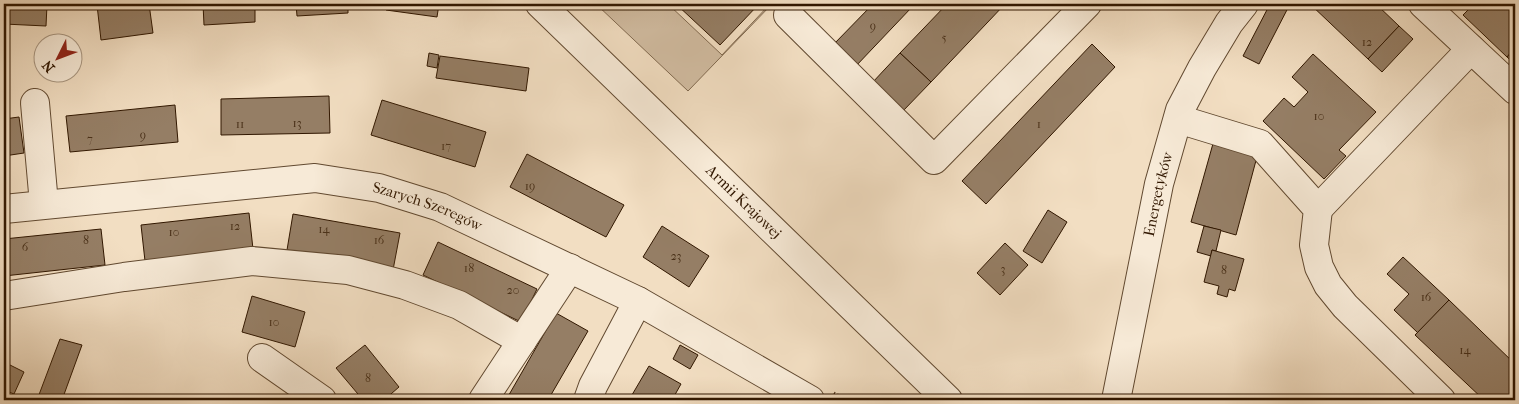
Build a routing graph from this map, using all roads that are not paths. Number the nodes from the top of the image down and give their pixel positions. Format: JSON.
{"nodes":[{"id":1,"x":540,"y":4,"type":"edge"},
{"id":2,"x":1087,"y":4,"type":"edge"},
{"id":3,"x":1244,"y":4,"type":"edge"},
{"id":4,"x":1422,"y":4,"type":"edge"},
{"id":5,"x":788,"y":15,"type":"dead end"},
{"id":6,"x":1471,"y":49,"type":"junction"},
{"id":7,"x":1515,"y":90,"type":"edge"},
{"id":8,"x":35,"y":103,"type":"dead end"},
{"id":9,"x":1178,"y":119,"type":"junction"},
{"id":10,"x":44,"y":204,"type":"junction"},
{"id":11,"x":4,"y":208,"type":"edge"},
{"id":12,"x":1318,"y":209,"type":"junction"},
{"id":13,"x":570,"y":268,"type":"junction"},
{"id":14,"x":4,"y":296,"type":"edge"},
{"id":15,"x":638,"y":301,"type":"junction"},
{"id":16,"x":522,"y":341,"type":"junction"},
{"id":17,"x":262,"y":358,"type":"dead end"},
{"id":18,"x":322,"y":400,"type":"edge"},
{"id":19,"x":483,"y":400,"type":"edge"},
{"id":20,"x":588,"y":400,"type":"edge"},
{"id":21,"x":810,"y":400,"type":"edge"},
{"id":22,"x":948,"y":400,"type":"edge"},
{"id":23,"x":1116,"y":400,"type":"edge"},
{"id":24,"x":1441,"y":400,"type":"edge"}],
"edges":[{"from":1,"to":22,"type":"street","name":"Armii Krajowej"},
{"from":2,"to":5,"type":"street"},
{"from":3,"to":9,"type":"street","name":"Energetyków"},
{"from":4,"to":6,"type":"street"},
{"from":6,"to":7,"type":"street"},
{"from":6,"to":12,"type":"street"},
{"from":8,"to":10,"type":"street"},
{"from":9,"to":12,"type":"street"},
{"from":9,"to":23,"type":"street","name":"Energetyków"},
{"from":10,"to":11,"type":"street","name":"Szarych Szeregów"},
{"from":10,"to":13,"type":"street","name":"Szarych Szeregów"},
{"from":12,"to":24,"type":"street"},
{"from":13,"to":15,"type":"street","name":"Szarych Szeregów"},
{"from":13,"to":16,"type":"street"},
{"from":14,"to":16,"type":"street"},
{"from":15,"to":20,"type":"street"},
{"from":15,"to":21,"type":"street","name":"Szarych Szeregów"},
{"from":16,"to":19,"type":"street"},
{"from":17,"to":18,"type":"street"}]}
